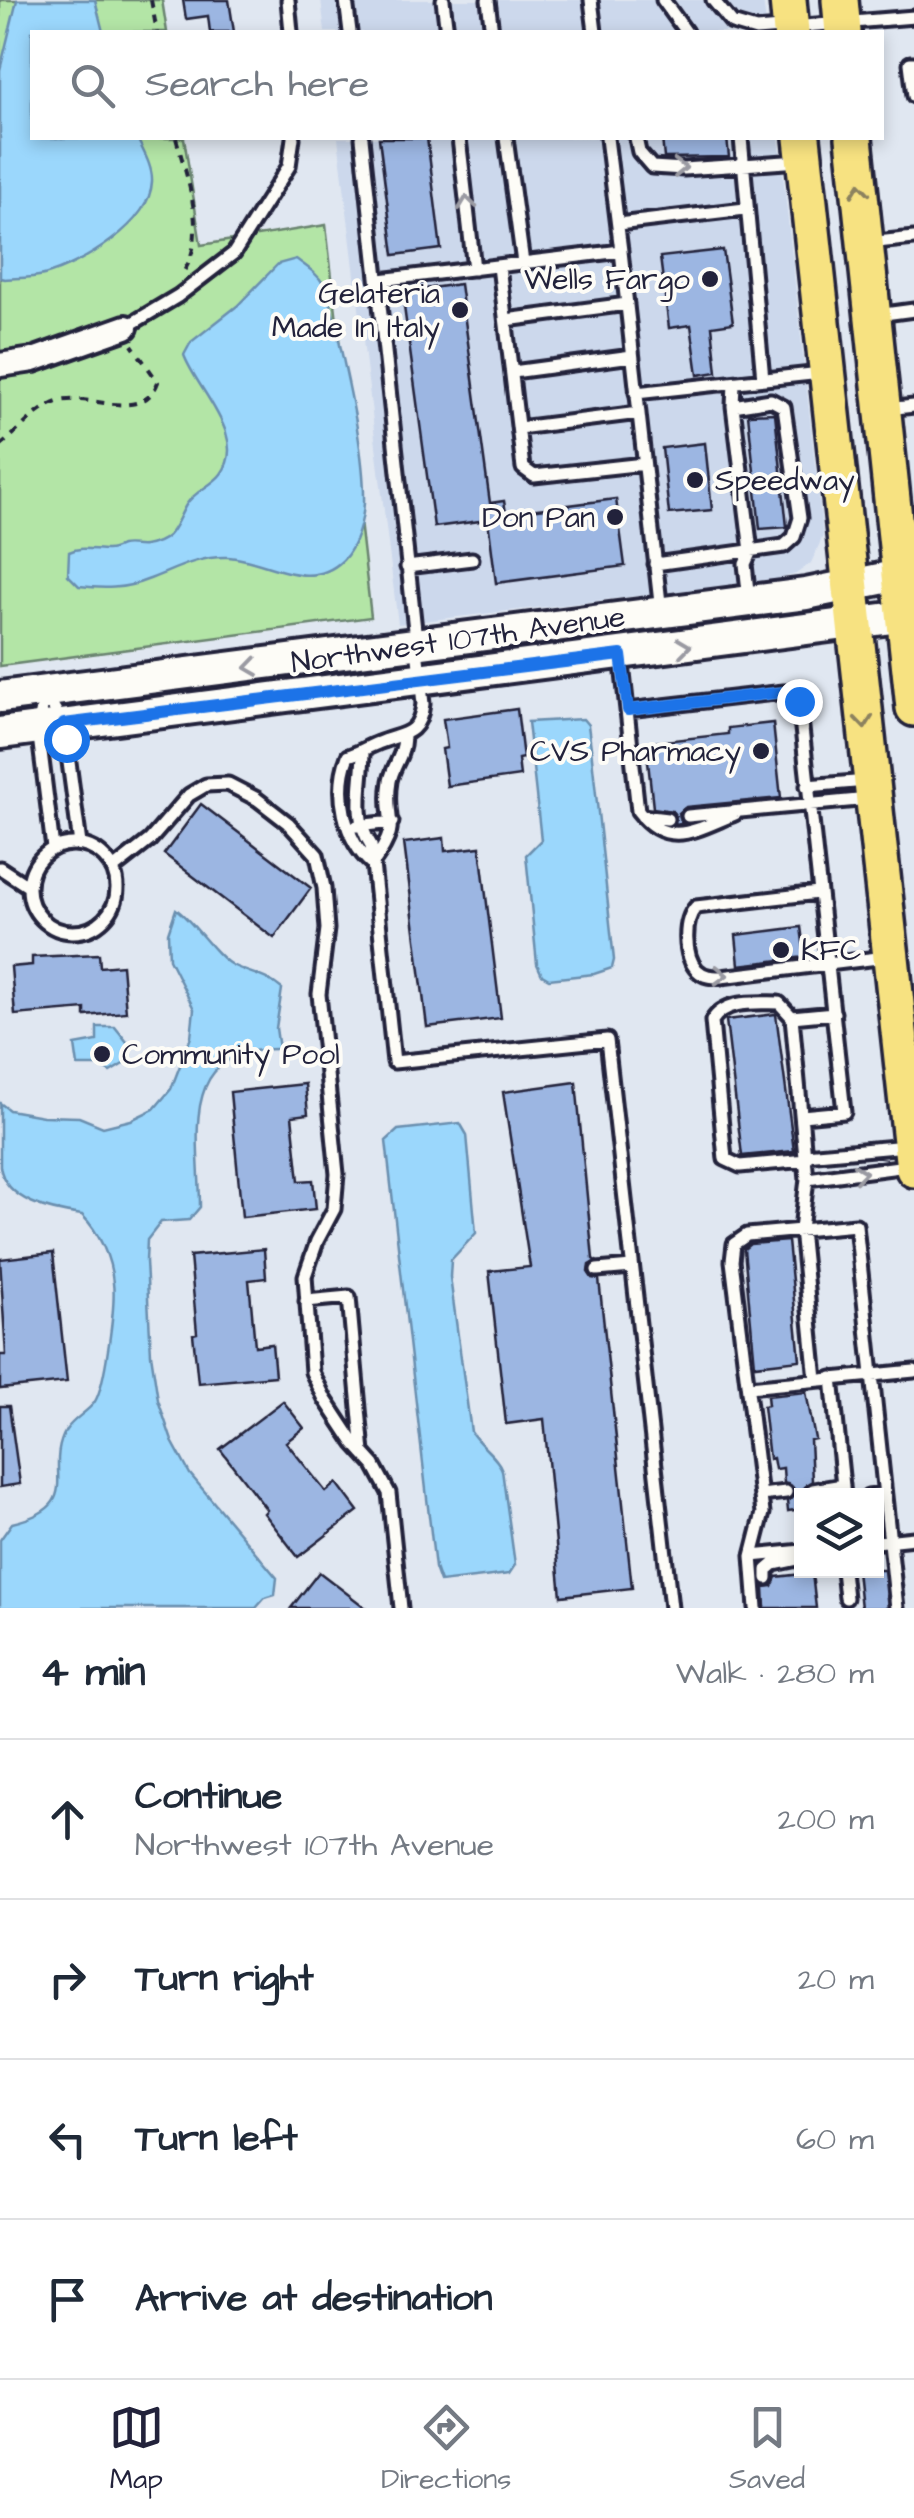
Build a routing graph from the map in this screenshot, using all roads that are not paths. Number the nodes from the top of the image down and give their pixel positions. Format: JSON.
{"nodes":[{"id":1,"x":288,"y":0,"type":"edge"},
{"id":2,"x":346,"y":0,"type":"edge"},
{"id":3,"x":443,"y":0,"type":"edge"},
{"id":4,"x":488,"y":0,"type":"edge"},
{"id":5,"x":591,"y":0,"type":"edge"},
{"id":6,"x":662,"y":0,"type":"edge"},
{"id":7,"x":714,"y":0,"type":"edge"},
{"id":8,"x":914,"y":17,"type":"edge"},
{"id":9,"x":842,"y":19,"type":"edge"},
{"id":10,"x":790,"y":21,"type":"edge"},
{"id":11,"x":292,"y":30,"type":"edge"},
{"id":12,"x":350,"y":30,"type":"edge"},
{"id":13,"x":447,"y":30,"type":"edge"},
{"id":14,"x":492,"y":30,"type":"edge"},
{"id":15,"x":595,"y":30,"type":"edge"},
{"id":16,"x":684,"y":30,"type":"edge"},
{"id":17,"x":914,"y":62,"type":"edge"},
{"id":18,"x":914,"y":96,"type":"edge"},
{"id":19,"x":293,"y":140,"type":"edge"},
{"id":20,"x":362,"y":140,"type":"edge"},
{"id":21,"x":459,"y":140,"type":"edge"},
{"id":22,"x":506,"y":140,"type":"edge"},
{"id":23,"x":607,"y":140,"type":"edge"},
{"id":24,"x":636,"y":140,"type":"edge"},
{"id":25,"x":741,"y":140,"type":"edge"},
{"id":26,"x":854,"y":140,"type":"edge"},
{"id":27,"x":803,"y":149,"type":"edge"},
{"id":28,"x":743,"y":165,"type":"junction"},
{"id":29,"x":745,"y":209,"type":"junction"},
{"id":30,"x":618,"y":224,"type":"junction"},
{"id":31,"x":914,"y":238,"type":"edge"},
{"id":32,"x":865,"y":243,"type":"junction"},
{"id":33,"x":621,"y":251,"type":"junction"},
{"id":34,"x":523,"y":263,"type":"junction"},
{"id":35,"x":498,"y":266,"type":"junction"},
{"id":36,"x":474,"y":268,"type":"junction"},
{"id":37,"x":380,"y":280,"type":"junction"},
{"id":38,"x":627,"y":304,"type":"junction"},
{"id":39,"x":914,"y":310,"type":"edge"},
{"id":40,"x":873,"y":315,"type":"junction"},
{"id":41,"x":506,"y":320,"type":"junction"},
{"id":42,"x":126,"y":327,"type":"joint"},
{"id":43,"x":632,"y":356,"type":"junction"},
{"id":44,"x":0,"y":366,"type":"edge"},
{"id":45,"x":512,"y":372,"type":"junction"},
{"id":46,"x":826,"y":372,"type":"junction"},
{"id":47,"x":763,"y":379,"type":"junction"},
{"id":48,"x":734,"y":383,"type":"junction"},
{"id":49,"x":636,"y":393,"type":"junction"},
{"id":50,"x":733,"y":406,"type":"junction"},
{"id":51,"x":898,"y":407,"type":"edge"},
{"id":52,"x":639,"y":413,"type":"junction"},
{"id":53,"x":519,"y":428,"type":"junction"},
{"id":54,"x":644,"y":464,"type":"junction"},
{"id":55,"x":752,"y":551,"type":"junction"},
{"id":56,"x":472,"y":559,"type":"dead end"},
{"id":57,"x":655,"y":564,"type":"junction"},
{"id":58,"x":406,"y":567,"type":"junction"},
{"id":59,"x":907,"y":573,"type":"edge"},
{"id":60,"x":849,"y":585,"type":"junction"},
{"id":61,"x":749,"y":601,"type":"junction"},
{"id":62,"x":660,"y":612,"type":"junction"},
{"id":63,"x":909,"y":616,"type":"edge"},
{"id":64,"x":854,"y":624,"type":"junction"},
{"id":65,"x":418,"y":644,"type":"junction"},
{"id":66,"x":621,"y":655,"type":"junction"},
{"id":67,"x":420,"y":678,"type":"junction"},
{"id":68,"x":45,"y":694,"type":"junction"},
{"id":69,"x":0,"y":698,"type":"edge"},
{"id":70,"x":914,"y":708,"type":"edge"},
{"id":71,"x":628,"y":710,"type":"junction"},
{"id":72,"x":51,"y":726,"type":"junction"},
{"id":73,"x":0,"y":733,"type":"edge"},
{"id":74,"x":404,"y":737,"type":"junction"},
{"id":75,"x":363,"y":751,"type":"junction"},
{"id":76,"x":807,"y":786,"type":"junction"},
{"id":77,"x":872,"y":790,"type":"junction"},
{"id":78,"x":75,"y":806,"type":"junction"},
{"id":79,"x":809,"y":806,"type":"junction"},
{"id":80,"x":48,"y":809,"type":"junction"},
{"id":81,"x":735,"y":814,"type":"junction"},
{"id":82,"x":642,"y":816,"type":"junction"},
{"id":83,"x":688,"y":816,"type":"dead end"},
{"id":84,"x":667,"y":818,"type":"dead end"},
{"id":85,"x":392,"y":822,"type":"junction"},
{"id":86,"x":363,"y":825,"type":"junction"},
{"id":87,"x":348,"y":828,"type":"junction"},
{"id":88,"x":80,"y":844,"type":"junction"},
{"id":89,"x":54,"y":848,"type":"junction"},
{"id":90,"x":372,"y":864,"type":"junction"},
{"id":91,"x":0,"y":868,"type":"edge"},
{"id":92,"x":114,"y":869,"type":"junction"},
{"id":93,"x":29,"y":887,"type":"junction"},
{"id":94,"x":818,"y":893,"type":"junction"},
{"id":95,"x":890,"y":956,"type":"junction"},
{"id":96,"x":828,"y":966,"type":"junction"},
{"id":97,"x":834,"y":1014,"type":"junction"},
{"id":98,"x":792,"y":1017,"type":"junction"},
{"id":99,"x":802,"y":1116,"type":"junction"},
{"id":100,"x":805,"y":1158,"type":"junction"},
{"id":101,"x":913,"y":1161,"type":"edge"},
{"id":102,"x":807,"y":1179,"type":"junction"},
{"id":103,"x":801,"y":1229,"type":"junction"},
{"id":104,"x":632,"y":1267,"type":"junction"},
{"id":105,"x":598,"y":1270,"type":"dead end"},
{"id":106,"x":306,"y":1301,"type":"junction"},
{"id":107,"x":914,"y":1371,"type":"edge"},
{"id":108,"x":870,"y":1375,"type":"junction"},
{"id":109,"x":832,"y":1378,"type":"junction"},
{"id":110,"x":816,"y":1380,"type":"junction"},
{"id":111,"x":749,"y":1387,"type":"junction"},
{"id":112,"x":363,"y":1453,"type":"junction"},
{"id":113,"x":844,"y":1488,"type":"edge"},
{"id":114,"x":883,"y":1488,"type":"edge"},
{"id":115,"x":786,"y":1492,"type":"dead end"},
{"id":116,"x":761,"y":1495,"type":"junction"},
{"id":117,"x":914,"y":1538,"type":"edge"},
{"id":118,"x":884,"y":1541,"type":"edge"},
{"id":119,"x":884,"y":1545,"type":"edge"},
{"id":120,"x":794,"y":1554,"type":"edge"},
{"id":121,"x":752,"y":1556,"type":"junction"},
{"id":122,"x":794,"y":1557,"type":"edge"},
{"id":123,"x":767,"y":1578,"type":"dead end"},
{"id":124,"x":849,"y":1578,"type":"edge"},
{"id":125,"x":846,"y":1598,"type":"dead end"},
{"id":126,"x":401,"y":1608,"type":"edge"},
{"id":127,"x":671,"y":1608,"type":"edge"},
{"id":128,"x":756,"y":1608,"type":"edge"},
{"id":129,"x":897,"y":1608,"type":"edge"}],
"edges":[{"from":1,"to":11,"type":"lane"},
{"from":2,"to":12,"type":"lane"},
{"from":3,"to":13,"type":"lane"},
{"from":4,"to":14,"type":"lane"},
{"from":5,"to":15,"type":"lane"},
{"from":6,"to":16,"type":"lane"},
{"from":7,"to":10,"type":"lane"},
{"from":8,"to":9,"type":"lane"},
{"from":9,"to":10,"type":"lane"},
{"from":17,"to":18,"type":"lane"},
{"from":19,"to":42,"type":"lane"},
{"from":20,"to":37,"type":"lane"},
{"from":36,"to":21,"type":"lane","one_way":true},
{"from":22,"to":34,"type":"lane"},
{"from":23,"to":30,"type":"lane"},
{"from":24,"to":28,"type":"lane","one_way":true},
{"from":25,"to":28,"type":"lane"},
{"from":32,"to":26,"type":"main road","one_way":true},
{"from":27,"to":28,"type":"lane"},
{"from":27,"to":46,"type":"main road"},
{"from":28,"to":29,"type":"lane"},
{"from":29,"to":30,"type":"lane"},
{"from":29,"to":47,"type":"lane"},
{"from":30,"to":33,"type":"lane"},
{"from":31,"to":32,"type":"lane"},
{"from":32,"to":40,"type":"main road"},
{"from":33,"to":34,"type":"lane"},
{"from":33,"to":38,"type":"lane"},
{"from":34,"to":35,"type":"lane"},
{"from":35,"to":36,"type":"lane"},
{"from":35,"to":41,"type":"lane"},
{"from":36,"to":37,"type":"lane"},
{"from":37,"to":58,"type":"lane"},
{"from":38,"to":41,"type":"lane"},
{"from":38,"to":43,"type":"lane"},
{"from":39,"to":40,"type":"lane"},
{"from":40,"to":51,"type":"main road"},
{"from":41,"to":45,"type":"lane"},
{"from":42,"to":44,"type":"street"},
{"from":43,"to":45,"type":"lane"},
{"from":43,"to":49,"type":"lane"},
{"from":45,"to":53,"type":"lane"},
{"from":46,"to":47,"type":"lane"},
{"from":46,"to":60,"type":"main road"},
{"from":47,"to":48,"type":"lane"},
{"from":48,"to":49,"type":"lane"},
{"from":48,"to":50,"type":"lane"},
{"from":49,"to":52,"type":"lane"},
{"from":50,"to":55,"type":"lane"},
{"from":50,"to":55,"type":"lane"},
{"from":51,"to":59,"type":"main road"},
{"from":52,"to":53,"type":"lane"},
{"from":52,"to":54,"type":"lane"},
{"from":53,"to":54,"type":"lane"},
{"from":54,"to":57,"type":"lane"},
{"from":55,"to":57,"type":"lane"},
{"from":55,"to":61,"type":"lane"},
{"from":56,"to":58,"type":"lane"},
{"from":57,"to":62,"type":"lane"},
{"from":58,"to":65,"type":"lane"},
{"from":59,"to":60,"type":"main road","name":"Northwest 107th Avenue"},
{"from":59,"to":63,"type":"main road"},
{"from":60,"to":61,"type":"main road","name":"Northwest 107th Avenue"},
{"from":60,"to":64,"type":"main road"},
{"from":61,"to":62,"type":"main road","name":"Northwest 107th Avenue"},
{"from":62,"to":65,"type":"main road","name":"Northwest 107th Avenue"},
{"from":63,"to":64,"type":"main road","name":"Northwest 107th Avenue"},
{"from":63,"to":70,"type":"main road"},
{"from":66,"to":64,"type":"main road","name":"Northwest 107th Avenue","one_way":true},
{"from":64,"to":77,"type":"main road","one_way":true},
{"from":65,"to":67,"type":"lane"},
{"from":65,"to":68,"type":"main road","name":"Northwest 107th Avenue","one_way":true},
{"from":66,"to":67,"type":"main road","name":"Northwest 107th Avenue"},
{"from":66,"to":71,"type":"lane"},
{"from":67,"to":72,"type":"main road","name":"Northwest 107th Avenue"},
{"from":67,"to":74,"type":"lane"},
{"from":68,"to":69,"type":"main road","name":"Northwest 107th Avenue"},
{"from":68,"to":72,"type":"lane"},
{"from":68,"to":72,"type":"lane"},
{"from":71,"to":76,"type":"lane"},
{"from":71,"to":82,"type":"lane"},
{"from":72,"to":73,"type":"main road","name":"Northwest 107th Avenue"},
{"from":72,"to":78,"type":"lane"},
{"from":72,"to":80,"type":"lane"},
{"from":74,"to":75,"type":"lane"},
{"from":74,"to":85,"type":"lane"},
{"from":75,"to":86,"type":"lane"},
{"from":75,"to":87,"type":"lane"},
{"from":76,"to":77,"type":"lane"},
{"from":76,"to":79,"type":"lane"},
{"from":77,"to":79,"type":"lane"},
{"from":77,"to":95,"type":"main road"},
{"from":78,"to":80,"type":"lane"},
{"from":78,"to":88,"type":"lane"},
{"from":79,"to":81,"type":"lane"},
{"from":79,"to":94,"type":"lane"},
{"from":80,"to":89,"type":"lane"},
{"from":81,"to":82,"type":"lane"},
{"from":81,"to":83,"type":"lane"},
{"from":82,"to":84,"type":"lane"},
{"from":85,"to":86,"type":"lane"},
{"from":85,"to":90,"type":"lane"},
{"from":86,"to":87,"type":"lane"},
{"from":86,"to":90,"type":"lane"},
{"from":87,"to":90,"type":"lane"},
{"from":88,"to":89,"type":"lane"},
{"from":88,"to":92,"type":"lane"},
{"from":89,"to":93,"type":"lane"},
{"from":90,"to":104,"type":"lane"},
{"from":91,"to":93,"type":"lane"},
{"from":92,"to":93,"type":"lane"},
{"from":92,"to":106,"type":"lane"},
{"from":94,"to":96,"type":"lane"},
{"from":94,"to":96,"type":"lane","one_way":true},
{"from":95,"to":96,"type":"lane"},
{"from":95,"to":101,"type":"main road"},
{"from":96,"to":97,"type":"lane"},
{"from":97,"to":98,"type":"lane"},
{"from":97,"to":99,"type":"lane"},
{"from":98,"to":99,"type":"lane"},
{"from":98,"to":100,"type":"lane"},
{"from":99,"to":100,"type":"lane"},
{"from":100,"to":101,"type":"lane"},
{"from":100,"to":102,"type":"lane"},
{"from":102,"to":101,"type":"lane","one_way":true},
{"from":102,"to":103,"type":"lane"},
{"from":103,"to":108,"type":"lane"},
{"from":103,"to":110,"type":"lane"},
{"from":103,"to":111,"type":"lane"},
{"from":104,"to":105,"type":"lane"},
{"from":104,"to":127,"type":"lane"},
{"from":106,"to":112,"type":"lane"},
{"from":106,"to":112,"type":"lane"},
{"from":107,"to":108,"type":"lane"},
{"from":108,"to":109,"type":"lane"},
{"from":108,"to":114,"type":"lane"},
{"from":109,"to":110,"type":"lane"},
{"from":109,"to":113,"type":"lane"},
{"from":110,"to":111,"type":"lane"},
{"from":111,"to":116,"type":"lane"},
{"from":112,"to":126,"type":"lane"},
{"from":115,"to":116,"type":"lane"},
{"from":116,"to":121,"type":"lane"},
{"from":117,"to":118,"type":"lane"},
{"from":119,"to":129,"type":"lane"},
{"from":120,"to":121,"type":"lane"},
{"from":121,"to":128,"type":"lane"},
{"from":122,"to":123,"type":"lane"},
{"from":124,"to":125,"type":"lane"}]}
